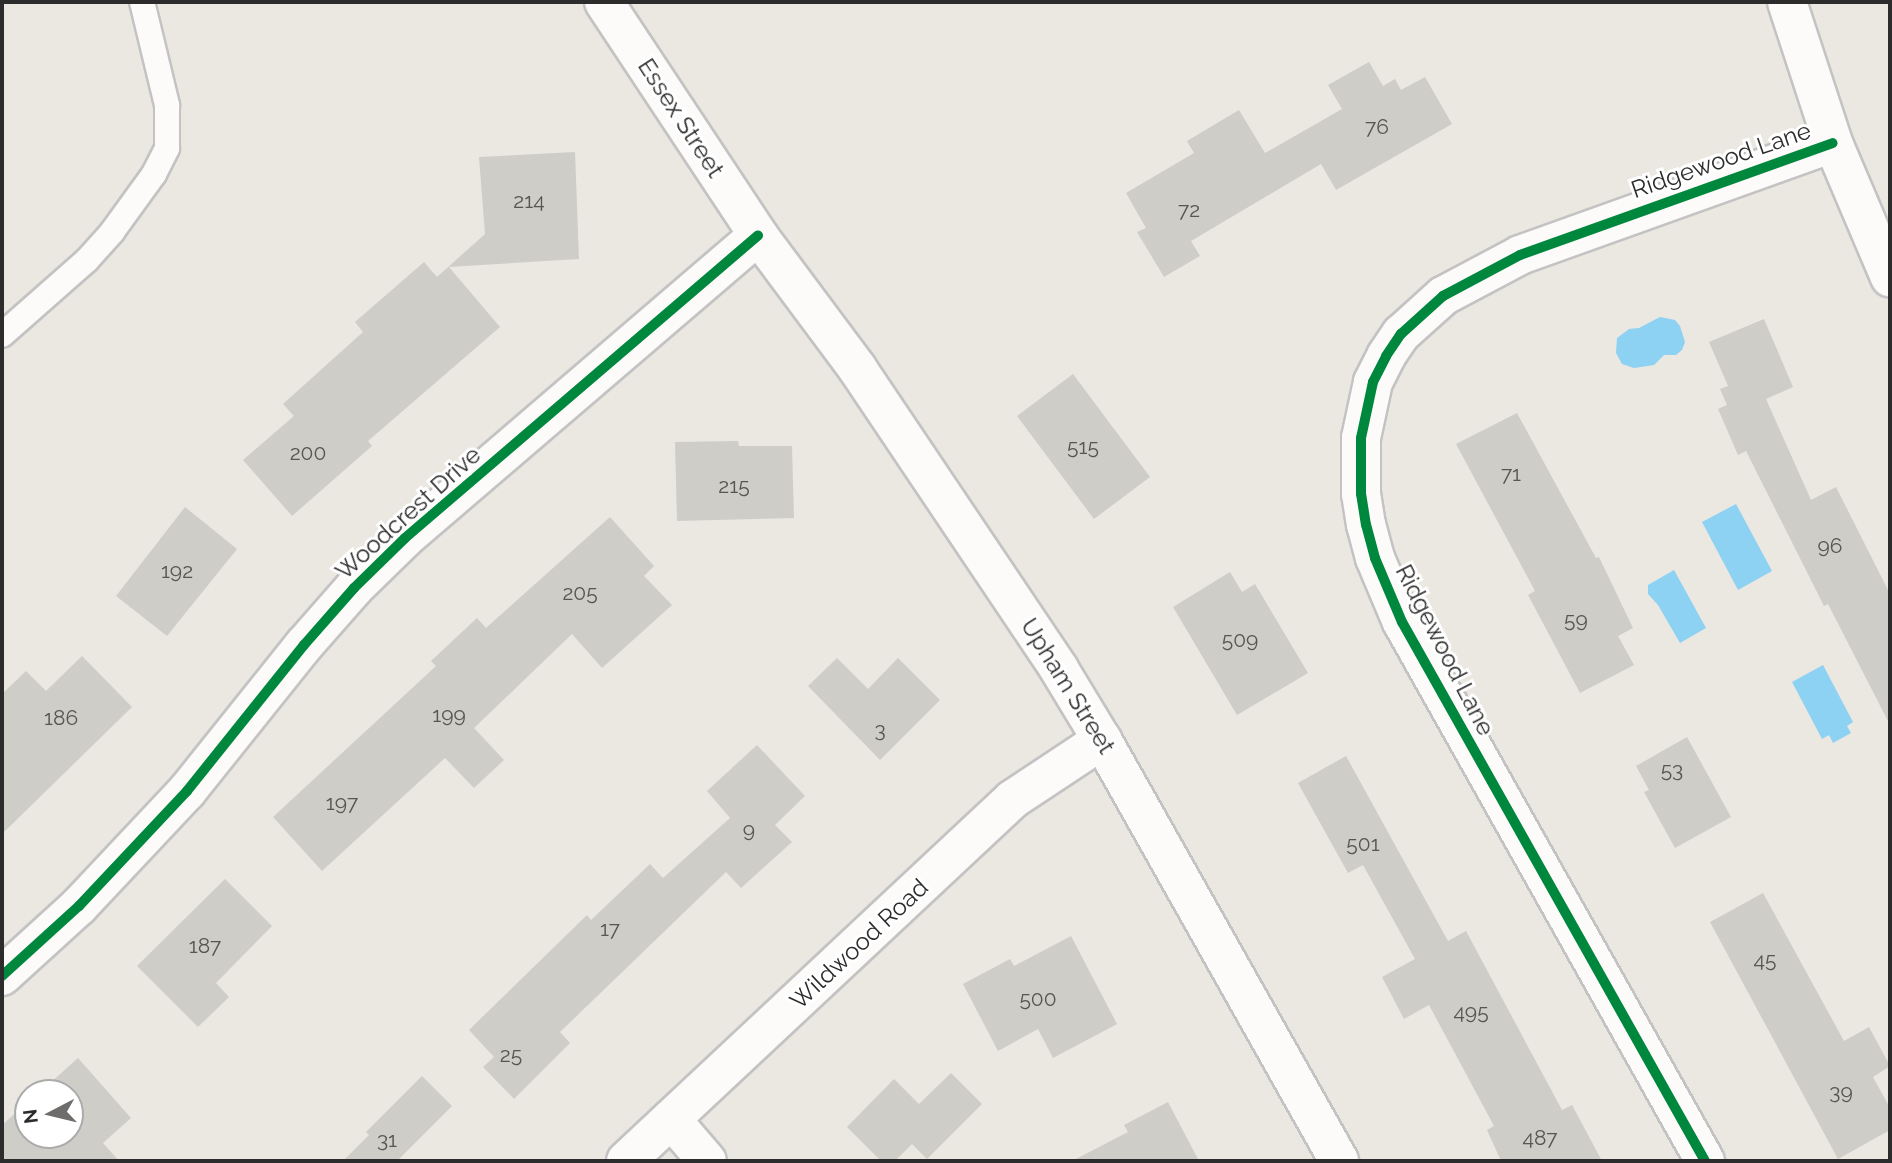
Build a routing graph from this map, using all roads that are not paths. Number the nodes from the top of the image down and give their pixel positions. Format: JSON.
{"nodes":[{"id":1,"x":142,"y":2,"type":"edge"},
{"id":2,"x":604,"y":2,"type":"edge"},
{"id":3,"x":1787,"y":2,"type":"edge"},
{"id":4,"x":1833,"y":143,"type":"junction"},
{"id":5,"x":758,"y":235,"type":"junction"},
{"id":6,"x":1890,"y":277,"type":"edge"},
{"id":7,"x":2,"y":335,"type":"edge"},
{"id":8,"x":1102,"y":740,"type":"junction"},
{"id":9,"x":2,"y":976,"type":"edge"},
{"id":10,"x":671,"y":1119,"type":"junction"},
{"id":11,"x":626,"y":1161,"type":"edge"},
{"id":12,"x":707,"y":1161,"type":"edge"},
{"id":13,"x":1339,"y":1161,"type":"edge"},
{"id":14,"x":1704,"y":1161,"type":"edge"}],
"edges":[{"from":1,"to":7,"type":"lane"},
{"from":2,"to":5,"type":"street","name":"Essex Street"},
{"from":3,"to":4,"type":"street"},
{"from":4,"to":6,"type":"street"},
{"from":4,"to":14,"type":"street","name":"Ridgewood Lane"},
{"from":5,"to":8,"type":"street","name":"Upham Street"},
{"from":5,"to":9,"type":"street","name":"Woodcrest Drive"},
{"from":8,"to":10,"type":"street","name":"Wildwood Road"},
{"from":8,"to":13,"type":"street","name":"Upham Street"},
{"from":10,"to":11,"type":"street","name":"Wildwood Road"},
{"from":10,"to":12,"type":"street"}]}
